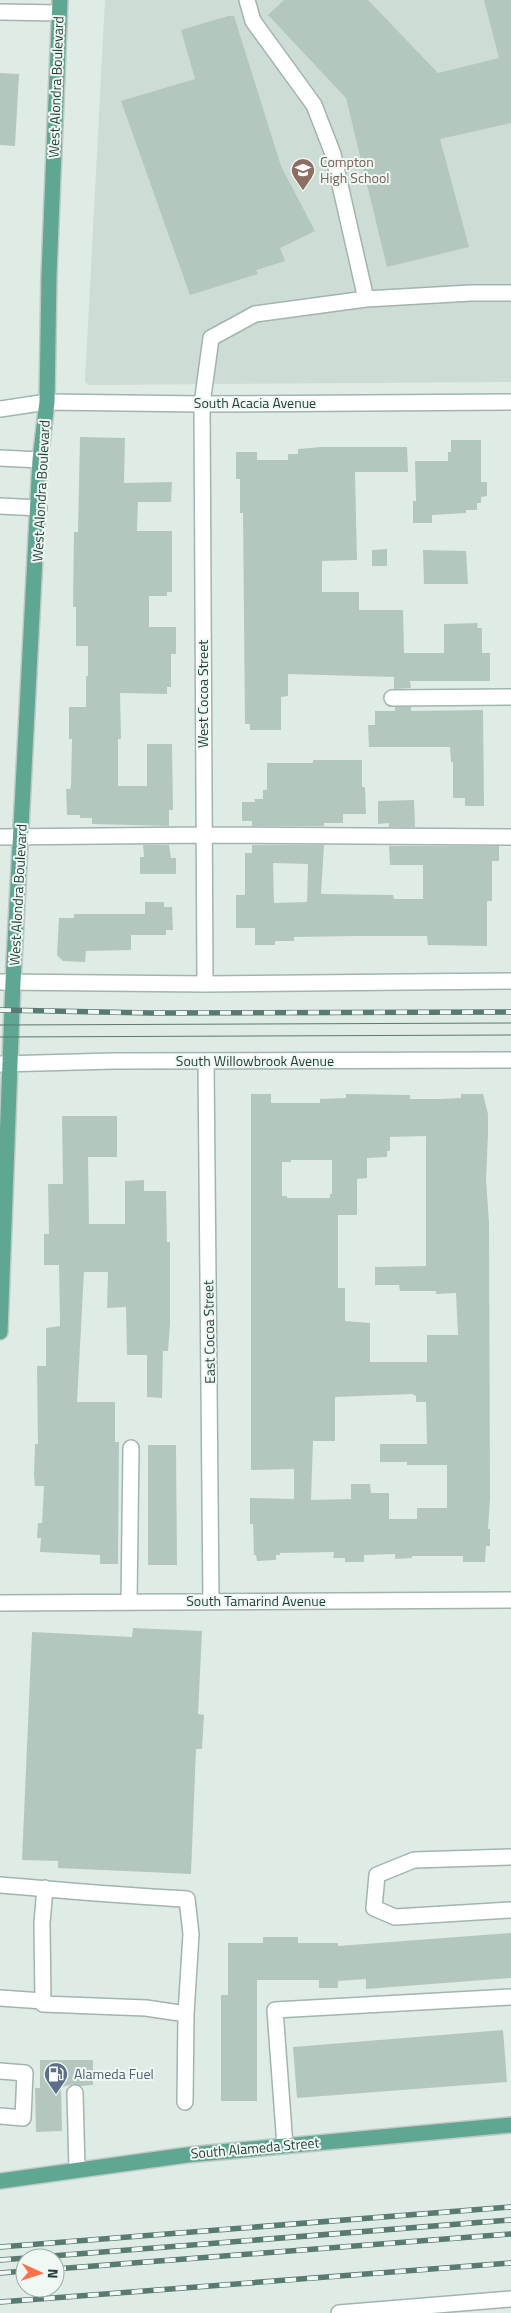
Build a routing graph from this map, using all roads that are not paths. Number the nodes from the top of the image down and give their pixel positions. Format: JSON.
{"nodes":[{"id":1,"x":247,"y":0,"type":"edge"},
{"id":2,"x":59,"y":7,"type":"edge"},
{"id":3,"x":0,"y":12,"type":"edge"},
{"id":4,"x":511,"y":293,"type":"edge"},
{"id":5,"x":366,"y":299,"type":"junction"},
{"id":6,"x":47,"y":402,"type":"junction"},
{"id":7,"x":511,"y":402,"type":"edge"},
{"id":8,"x":202,"y":404,"type":"junction"},
{"id":9,"x":0,"y":408,"type":"edge"},
{"id":10,"x":0,"y":458,"type":"edge"},
{"id":11,"x":40,"y":460,"type":"junction"},
{"id":12,"x":0,"y":506,"type":"edge"},
{"id":13,"x":39,"y":508,"type":"junction"},
{"id":14,"x":511,"y":697,"type":"edge"},
{"id":15,"x":392,"y":698,"type":"dead end"},
{"id":16,"x":204,"y":835,"type":"junction"},
{"id":17,"x":0,"y":837,"type":"edge"},
{"id":18,"x":21,"y":837,"type":"junction"},
{"id":19,"x":511,"y":837,"type":"edge"},
{"id":20,"x":511,"y":981,"type":"edge"},
{"id":21,"x":7,"y":982,"type":"edge"},
{"id":22,"x":205,"y":984,"type":"junction"},
{"id":23,"x":511,"y":1060,"type":"edge"},
{"id":24,"x":206,"y":1062,"type":"junction"},
{"id":25,"x":6,"y":1064,"type":"edge"},
{"id":26,"x":0,"y":1332,"type":"edge"},
{"id":27,"x":131,"y":1448,"type":"dead end"},
{"id":28,"x":511,"y":1600,"type":"edge"},
{"id":29,"x":129,"y":1602,"type":"junction"},
{"id":30,"x":211,"y":1602,"type":"junction"},
{"id":31,"x":0,"y":1603,"type":"edge"},
{"id":32,"x":511,"y":1857,"type":"edge"},
{"id":33,"x":0,"y":1885,"type":"edge"},
{"id":34,"x":45,"y":1888,"type":"junction"},
{"id":35,"x":511,"y":1910,"type":"edge"},
{"id":36,"x":511,"y":1997,"type":"edge"},
{"id":37,"x":0,"y":1998,"type":"edge"},
{"id":38,"x":43,"y":2000,"type":"junction"},
{"id":39,"x":186,"y":2014,"type":"junction"},
{"id":40,"x":0,"y":2071,"type":"edge"},
{"id":41,"x":75,"y":2093,"type":"dead end"},
{"id":42,"x":185,"y":2102,"type":"dead end"},
{"id":43,"x":0,"y":2116,"type":"edge"},
{"id":44,"x":511,"y":2125,"type":"edge"},
{"id":45,"x":284,"y":2146,"type":"junction"},
{"id":46,"x":77,"y":2170,"type":"junction"},
{"id":47,"x":0,"y":2180,"type":"edge"},
{"id":48,"x":511,"y":2299,"type":"edge"},
{"id":49,"x":364,"y":2312,"type":"edge"},
{"id":50,"x":339,"y":2313,"type":"edge"}],
"edges":[{"from":1,"to":5,"type":"street"},
{"from":2,"to":3,"type":"street"},
{"from":2,"to":6,"type":"main road","name":"West Alondra Boulevard"},
{"from":4,"to":5,"type":"street"},
{"from":5,"to":8,"type":"street","name":"West Cocoa Street"},
{"from":6,"to":8,"type":"street","name":"South Acacia Avenue"},
{"from":6,"to":9,"type":"street","name":"South Acacia Avenue"},
{"from":6,"to":11,"type":"main road","name":"West Alondra Boulevard"},
{"from":7,"to":8,"type":"street","name":"South Acacia Avenue"},
{"from":8,"to":16,"type":"street","name":"West Cocoa Street"},
{"from":10,"to":11,"type":"street"},
{"from":11,"to":13,"type":"main road","name":"West Alondra Boulevard"},
{"from":12,"to":13,"type":"street"},
{"from":13,"to":18,"type":"main road","name":"West Alondra Boulevard"},
{"from":14,"to":15,"type":"street"},
{"from":16,"to":18,"type":"street"},
{"from":16,"to":19,"type":"street"},
{"from":16,"to":22,"type":"street","name":"West Cocoa Street"},
{"from":17,"to":18,"type":"street"},
{"from":18,"to":21,"type":"main road","name":"West Alondra Boulevard"},
{"from":20,"to":22,"type":"street"},
{"from":21,"to":22,"type":"street"},
{"from":21,"to":25,"type":"main road","name":"West Alondra Boulevard"},
{"from":23,"to":24,"type":"street","name":"South Willowbrook Avenue"},
{"from":24,"to":25,"type":"street","name":"South Willowbrook Avenue"},
{"from":24,"to":30,"type":"street","name":"East Cocoa Street"},
{"from":25,"to":26,"type":"main road","name":"West Alondra Boulevard"},
{"from":27,"to":29,"type":"street"},
{"from":28,"to":30,"type":"street","name":"South Tamarind Avenue"},
{"from":29,"to":30,"type":"street","name":"South Tamarind Avenue"},
{"from":29,"to":31,"type":"street","name":"South Tamarind Avenue"},
{"from":32,"to":35,"type":"street"},
{"from":33,"to":34,"type":"street"},
{"from":34,"to":38,"type":"street"},
{"from":34,"to":39,"type":"street"},
{"from":36,"to":45,"type":"street"},
{"from":37,"to":38,"type":"street"},
{"from":38,"to":39,"type":"street"},
{"from":39,"to":42,"type":"street"},
{"from":40,"to":43,"type":"street"},
{"from":41,"to":46,"type":"street"},
{"from":44,"to":45,"type":"main road","name":"South Alameda Street"},
{"from":45,"to":46,"type":"main road","name":"South Alameda Street"},
{"from":46,"to":47,"type":"main road","name":"South Alameda Street"},
{"from":48,"to":49,"type":"street"},
{"from":49,"to":50,"type":"street"}]}
